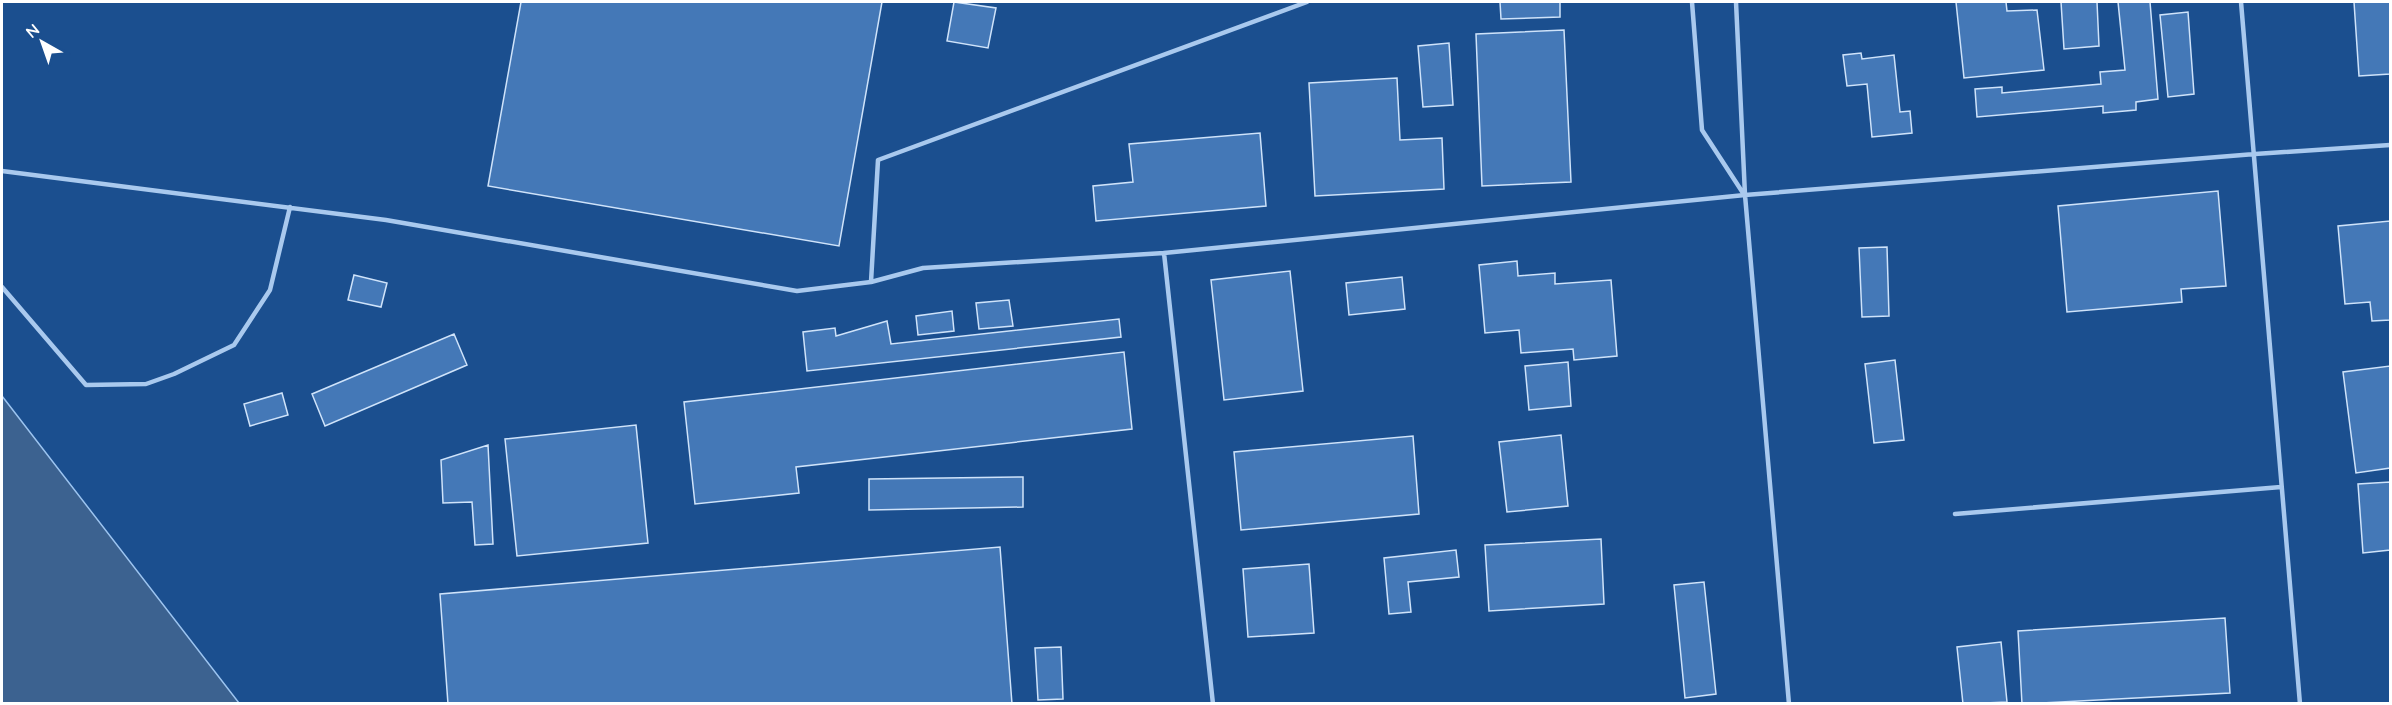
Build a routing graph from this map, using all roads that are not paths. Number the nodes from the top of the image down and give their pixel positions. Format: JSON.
{"nodes":[{"id":1,"x":1307,"y":2,"type":"edge"},
{"id":2,"x":1692,"y":2,"type":"edge"},
{"id":3,"x":1736,"y":2,"type":"edge"},
{"id":4,"x":2241,"y":2,"type":"edge"},
{"id":5,"x":2391,"y":146,"type":"edge"},
{"id":6,"x":2254,"y":154,"type":"junction"},
{"id":7,"x":2,"y":171,"type":"edge"},
{"id":8,"x":1745,"y":195,"type":"junction"},
{"id":9,"x":290,"y":207,"type":"junction"},
{"id":10,"x":1164,"y":253,"type":"junction"},
{"id":11,"x":871,"y":282,"type":"junction"},
{"id":12,"x":2,"y":287,"type":"edge"},
{"id":13,"x":2281,"y":487,"type":"junction"},
{"id":14,"x":1955,"y":514,"type":"dead end"},
{"id":15,"x":1213,"y":704,"type":"edge"},
{"id":16,"x":1789,"y":704,"type":"edge"},
{"id":17,"x":2300,"y":704,"type":"edge"}],
"edges":[{"from":1,"to":11,"type":"lane"},
{"from":2,"to":8,"type":"lane"},
{"from":3,"to":8,"type":"lane"},
{"from":4,"to":6,"type":"lane"},
{"from":5,"to":6,"type":"lane"},
{"from":6,"to":8,"type":"lane"},
{"from":6,"to":13,"type":"lane"},
{"from":7,"to":9,"type":"lane"},
{"from":8,"to":10,"type":"lane"},
{"from":8,"to":16,"type":"lane"},
{"from":9,"to":11,"type":"lane"},
{"from":9,"to":12,"type":"lane"},
{"from":10,"to":11,"type":"lane"},
{"from":10,"to":15,"type":"lane"},
{"from":13,"to":14,"type":"lane"},
{"from":13,"to":17,"type":"lane"}]}
